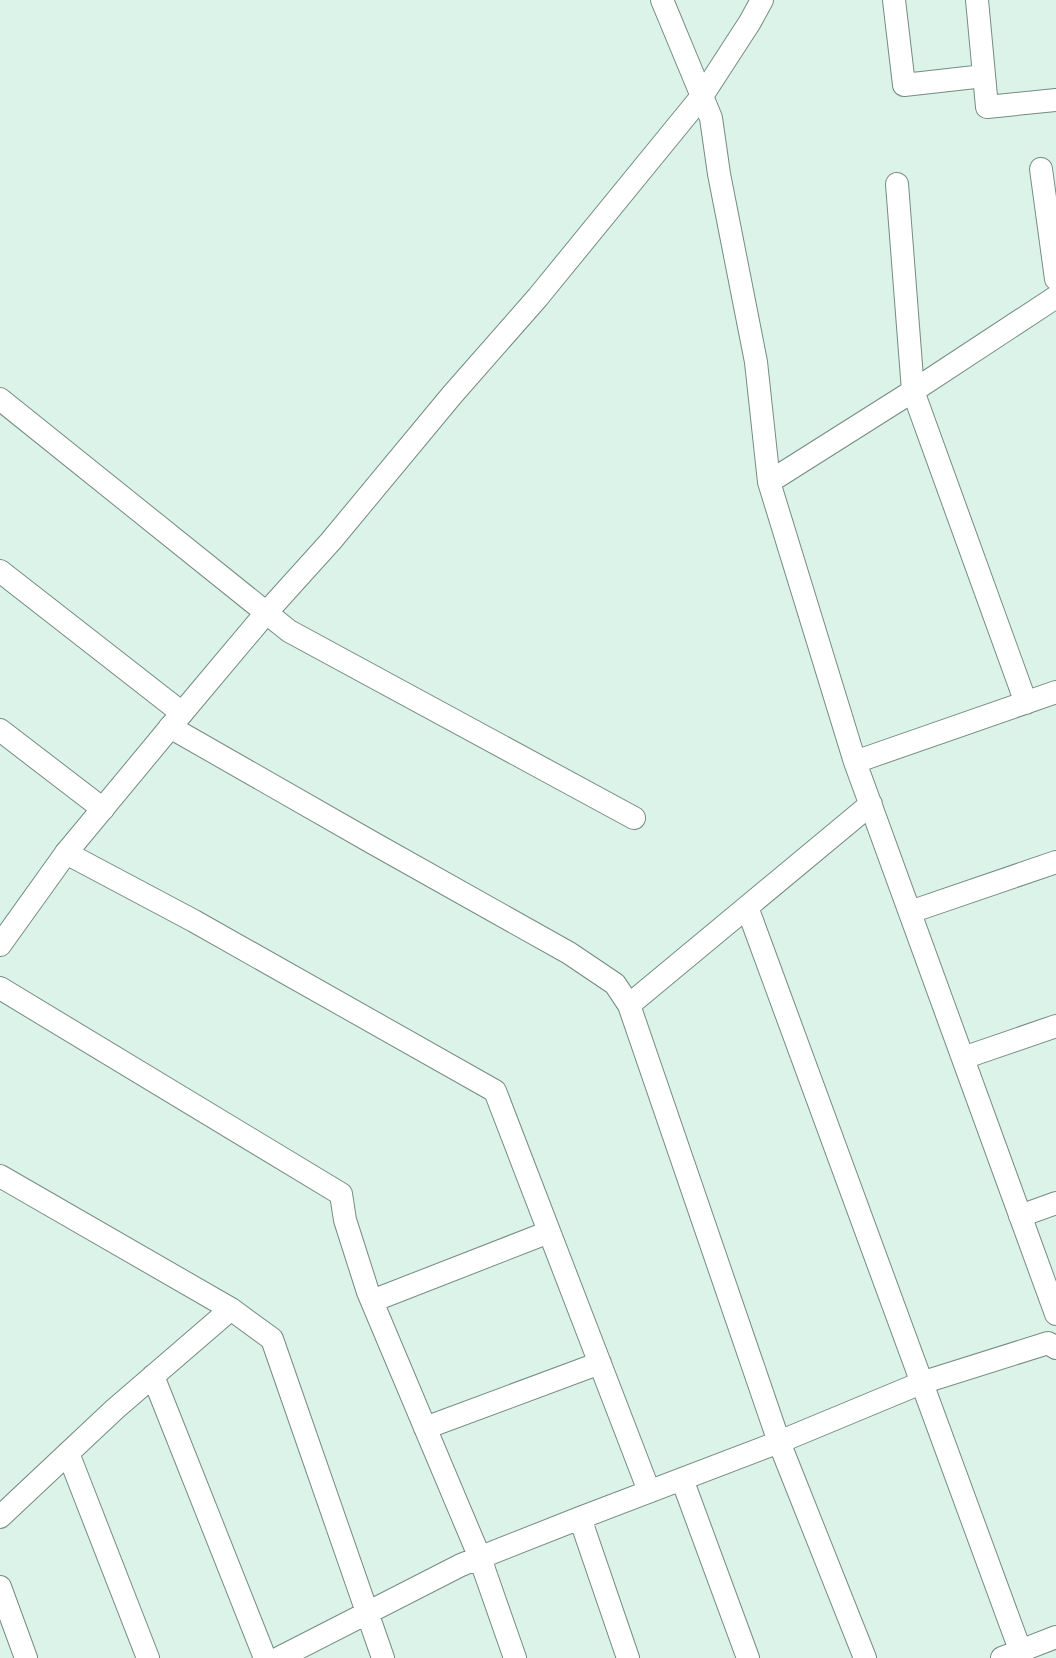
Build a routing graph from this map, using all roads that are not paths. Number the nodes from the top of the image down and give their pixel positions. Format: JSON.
{"nodes":[{"id":1,"x":662,"y":0,"type":"edge"},
{"id":2,"x":762,"y":0,"type":"edge"},
{"id":3,"x":894,"y":0,"type":"edge"},
{"id":4,"x":977,"y":0,"type":"edge"},
{"id":5,"x":984,"y":76,"type":"junction"},
{"id":6,"x":702,"y":96,"type":"junction"},
{"id":7,"x":1056,"y":100,"type":"edge"},
{"id":8,"x":1041,"y":169,"type":"dead end"},
{"id":9,"x":897,"y":184,"type":"dead end"},
{"id":10,"x":1056,"y":279,"type":"edge"},
{"id":11,"x":1056,"y":297,"type":"edge"},
{"id":12,"x":913,"y":391,"type":"junction"},
{"id":13,"x":0,"y":399,"type":"edge"},
{"id":14,"x":769,"y":482,"type":"junction"},
{"id":15,"x":0,"y":571,"type":"edge"},
{"id":16,"x":266,"y":613,"type":"junction"},
{"id":17,"x":1056,"y":692,"type":"edge"},
{"id":18,"x":1026,"y":703,"type":"junction"},
{"id":19,"x":176,"y":720,"type":"junction"},
{"id":20,"x":0,"y":730,"type":"edge"},
{"id":21,"x":856,"y":762,"type":"junction"},
{"id":22,"x":871,"y":804,"type":"junction"},
{"id":23,"x":103,"y":809,"type":"junction"},
{"id":24,"x":634,"y":818,"type":"dead end"},
{"id":25,"x":66,"y":853,"type":"junction"},
{"id":26,"x":1056,"y":862,"type":"edge"},
{"id":27,"x":747,"y":907,"type":"junction"},
{"id":28,"x":910,"y":912,"type":"junction"},
{"id":29,"x":0,"y":945,"type":"edge"},
{"id":30,"x":0,"y":988,"type":"edge"},
{"id":31,"x":629,"y":1005,"type":"junction"},
{"id":32,"x":1056,"y":1026,"type":"edge"},
{"id":33,"x":963,"y":1058,"type":"junction"},
{"id":34,"x":0,"y":1176,"type":"edge"},
{"id":35,"x":1056,"y":1203,"type":"edge"},
{"id":36,"x":1020,"y":1216,"type":"junction"},
{"id":37,"x":550,"y":1232,"type":"junction"},
{"id":38,"x":372,"y":1301,"type":"junction"},
{"id":39,"x":231,"y":1309,"type":"junction"},
{"id":40,"x":1056,"y":1314,"type":"edge"},
{"id":41,"x":1056,"y":1348,"type":"edge"},
{"id":42,"x":600,"y":1363,"type":"junction"},
{"id":43,"x":153,"y":1376,"type":"junction"},
{"id":44,"x":921,"y":1383,"type":"junction"},
{"id":45,"x":425,"y":1428,"type":"junction"},
{"id":46,"x":779,"y":1442,"type":"junction"},
{"id":47,"x":68,"y":1453,"type":"junction"},
{"id":48,"x":682,"y":1479,"type":"junction"},
{"id":49,"x":650,"y":1491,"type":"junction"},
{"id":50,"x":0,"y":1517,"type":"edge"},
{"id":51,"x":580,"y":1518,"type":"junction"},
{"id":52,"x":480,"y":1558,"type":"junction"},
{"id":53,"x":0,"y":1586,"type":"edge"},
{"id":54,"x":368,"y":1612,"type":"junction"},
{"id":55,"x":1056,"y":1637,"type":"edge"},
{"id":56,"x":1016,"y":1656,"type":"edge"},
{"id":57,"x":26,"y":1658,"type":"edge"},
{"id":58,"x":148,"y":1658,"type":"edge"},
{"id":59,"x":265,"y":1658,"type":"edge"},
{"id":60,"x":279,"y":1658,"type":"edge"},
{"id":61,"x":383,"y":1658,"type":"edge"},
{"id":62,"x":515,"y":1658,"type":"edge"},
{"id":63,"x":628,"y":1658,"type":"edge"},
{"id":64,"x":748,"y":1658,"type":"edge"},
{"id":65,"x":866,"y":1658,"type":"edge"}],
"edges":[{"from":1,"to":6,"type":"street"},
{"from":2,"to":6,"type":"street"},
{"from":3,"to":5,"type":"street"},
{"from":4,"to":5,"type":"street"},
{"from":5,"to":7,"type":"street"},
{"from":6,"to":14,"type":"street"},
{"from":6,"to":16,"type":"street"},
{"from":8,"to":10,"type":"street"},
{"from":9,"to":12,"type":"street"},
{"from":11,"to":12,"type":"street"},
{"from":12,"to":14,"type":"street"},
{"from":12,"to":18,"type":"street"},
{"from":13,"to":16,"type":"street"},
{"from":14,"to":21,"type":"street"},
{"from":15,"to":19,"type":"street"},
{"from":16,"to":19,"type":"street"},
{"from":16,"to":24,"type":"street"},
{"from":17,"to":18,"type":"street"},
{"from":18,"to":21,"type":"street"},
{"from":19,"to":23,"type":"street"},
{"from":19,"to":31,"type":"street"},
{"from":20,"to":23,"type":"street"},
{"from":21,"to":22,"type":"street"},
{"from":22,"to":27,"type":"street"},
{"from":22,"to":28,"type":"street"},
{"from":23,"to":25,"type":"street"},
{"from":25,"to":29,"type":"street"},
{"from":25,"to":37,"type":"street"},
{"from":26,"to":28,"type":"street"},
{"from":27,"to":31,"type":"street"},
{"from":27,"to":44,"type":"street"},
{"from":28,"to":33,"type":"street"},
{"from":30,"to":38,"type":"street"},
{"from":31,"to":46,"type":"street"},
{"from":32,"to":33,"type":"street"},
{"from":33,"to":36,"type":"street"},
{"from":34,"to":39,"type":"street"},
{"from":35,"to":36,"type":"street"},
{"from":36,"to":40,"type":"street"},
{"from":37,"to":38,"type":"street"},
{"from":37,"to":42,"type":"street"},
{"from":38,"to":45,"type":"street"},
{"from":39,"to":43,"type":"street"},
{"from":39,"to":54,"type":"street"},
{"from":41,"to":44,"type":"street"},
{"from":42,"to":45,"type":"street"},
{"from":42,"to":49,"type":"street"},
{"from":43,"to":47,"type":"street"},
{"from":43,"to":59,"type":"street"},
{"from":44,"to":46,"type":"street"},
{"from":44,"to":56,"type":"street"},
{"from":45,"to":52,"type":"street"},
{"from":46,"to":48,"type":"street"},
{"from":46,"to":65,"type":"street"},
{"from":47,"to":50,"type":"street"},
{"from":47,"to":58,"type":"street"},
{"from":48,"to":49,"type":"street"},
{"from":48,"to":64,"type":"street"},
{"from":49,"to":51,"type":"street"},
{"from":51,"to":52,"type":"street"},
{"from":51,"to":63,"type":"street"},
{"from":52,"to":54,"type":"street"},
{"from":52,"to":62,"type":"street"},
{"from":53,"to":57,"type":"street"},
{"from":54,"to":60,"type":"street"},
{"from":54,"to":61,"type":"street"},
{"from":55,"to":56,"type":"street"}]}
